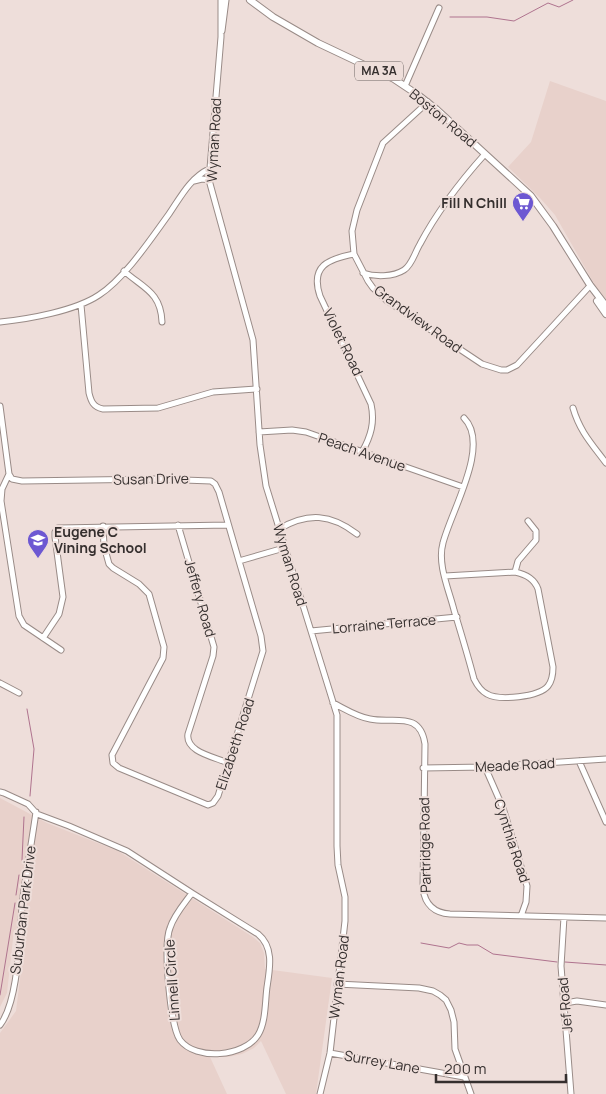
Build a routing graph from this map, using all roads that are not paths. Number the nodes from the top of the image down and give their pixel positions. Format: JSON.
{"nodes":[{"id":1,"x":222,"y":0,"type":"edge"},
{"id":2,"x":226,"y":0,"type":"edge"},
{"id":3,"x":250,"y":0,"type":"edge"},
{"id":4,"x":438,"y":8,"type":"dead end"},
{"id":5,"x":221,"y":37,"type":"junction"},
{"id":6,"x":405,"y":86,"type":"junction"},
{"id":7,"x":428,"y":102,"type":"junction"},
{"id":8,"x":485,"y":154,"type":"junction"},
{"id":9,"x":209,"y":169,"type":"junction"},
{"id":10,"x":209,"y":180,"type":"junction"},
{"id":11,"x":191,"y":182,"type":"junction"},
{"id":12,"x":354,"y":254,"type":"junction"},
{"id":13,"x":575,"y":261,"type":"junction"},
{"id":14,"x":124,"y":271,"type":"junction"},
{"id":15,"x":363,"y":273,"type":"junction"},
{"id":16,"x":588,"y":288,"type":"junction"},
{"id":17,"x":81,"y":305,"type":"junction"},
{"id":18,"x":606,"y":306,"type":"edge"},
{"id":19,"x":606,"y":314,"type":"edge"},
{"id":20,"x":0,"y":322,"type":"edge"},
{"id":21,"x":162,"y":322,"type":"dead end"},
{"id":22,"x":257,"y":389,"type":"junction"},
{"id":23,"x":0,"y":406,"type":"edge"},
{"id":24,"x":574,"y":408,"type":"dead end"},
{"id":25,"x":464,"y":418,"type":"dead end"},
{"id":26,"x":259,"y":432,"type":"junction"},
{"id":27,"x":362,"y":452,"type":"junction"},
{"id":28,"x":606,"y":463,"type":"edge"},
{"id":29,"x":9,"y":474,"type":"junction"},
{"id":30,"x":463,"y":487,"type":"junction"},
{"id":31,"x":528,"y":521,"type":"dead end"},
{"id":32,"x":178,"y":525,"type":"junction"},
{"id":33,"x":228,"y":525,"type":"junction"},
{"id":34,"x":103,"y":526,"type":"junction"},
{"id":35,"x":279,"y":529,"type":"junction"},
{"id":36,"x":357,"y":534,"type":"dead end"},
{"id":37,"x":284,"y":548,"type":"junction"},
{"id":38,"x":239,"y":561,"type":"junction"},
{"id":39,"x":514,"y":572,"type":"junction"},
{"id":40,"x":445,"y":576,"type":"junction"},
{"id":41,"x":456,"y":617,"type":"junction"},
{"id":42,"x":311,"y":631,"type":"junction"},
{"id":43,"x":43,"y":638,"type":"junction"},
{"id":44,"x":61,"y":650,"type":"dead end"},
{"id":45,"x":0,"y":683,"type":"edge"},
{"id":46,"x":19,"y":693,"type":"dead end"},
{"id":47,"x":333,"y":703,"type":"junction"},
{"id":48,"x":606,"y":759,"type":"edge"},
{"id":49,"x":579,"y":761,"type":"junction"},
{"id":50,"x":228,"y":763,"type":"junction"},
{"id":51,"x":485,"y":767,"type":"junction"},
{"id":52,"x":423,"y":768,"type":"junction"},
{"id":53,"x":0,"y":792,"type":"edge"},
{"id":54,"x":36,"y":812,"type":"junction"},
{"id":55,"x":606,"y":822,"type":"edge"},
{"id":56,"x":192,"y":892,"type":"junction"},
{"id":57,"x":521,"y":916,"type":"junction"},
{"id":58,"x":564,"y":917,"type":"junction"},
{"id":59,"x":606,"y":918,"type":"edge"},
{"id":60,"x":337,"y":984,"type":"junction"},
{"id":61,"x":565,"y":1003,"type":"junction"},
{"id":62,"x":606,"y":1005,"type":"edge"},
{"id":63,"x":8,"y":1008,"type":"junction"},
{"id":64,"x":0,"y":1017,"type":"edge"},
{"id":65,"x":0,"y":1025,"type":"edge"},
{"id":66,"x":330,"y":1053,"type":"junction"},
{"id":67,"x":464,"y":1077,"type":"junction"},
{"id":68,"x":320,"y":1094,"type":"edge"},
{"id":69,"x":471,"y":1094,"type":"edge"},
{"id":70,"x":571,"y":1094,"type":"edge"}],
"edges":[{"from":1,"to":5,"type":"street","name":"Wyman Road"},
{"from":2,"to":5,"type":"street","name":"Wyman Road"},
{"from":3,"to":6,"type":"main road","name":"Boston Road","number":"MA 3A"},
{"from":4,"to":6,"type":"street"},
{"from":5,"to":9,"type":"street","name":"Wyman Road"},
{"from":6,"to":7,"type":"main road","name":"Boston Road","number":"MA 3A"},
{"from":7,"to":8,"type":"main road","name":"Boston Road","number":"MA 3A"},
{"from":7,"to":12,"type":"street","name":"Grandview Road"},
{"from":8,"to":13,"type":"main road","name":"Boston Road","number":"MA 3A"},
{"from":8,"to":15,"type":"street"},
{"from":9,"to":10,"type":"street","name":"Wyman Road"},
{"from":9,"to":11,"type":"street"},
{"from":10,"to":11,"type":"street"},
{"from":10,"to":22,"type":"street","name":"Wyman Road"},
{"from":11,"to":14,"type":"street"},
{"from":12,"to":15,"type":"street","name":"Grandview Road"},
{"from":12,"to":27,"type":"street","name":"Violet Road"},
{"from":13,"to":16,"type":"main road","name":"Boston Road","number":"MA 3A"},
{"from":13,"to":18,"type":"main road","name":"Boston Road","number":"MA 3A"},
{"from":14,"to":17,"type":"street"},
{"from":14,"to":21,"type":"street"},
{"from":15,"to":16,"type":"street","name":"Grandview Road"},
{"from":16,"to":19,"type":"main road","name":"Boston Road","number":"MA 3A"},
{"from":17,"to":20,"type":"street"},
{"from":17,"to":22,"type":"street"},
{"from":22,"to":26,"type":"street","name":"Wyman Road"},
{"from":23,"to":29,"type":"street"},
{"from":24,"to":28,"type":"street"},
{"from":25,"to":30,"type":"street"},
{"from":26,"to":27,"type":"street","name":"Peach Avenue"},
{"from":26,"to":35,"type":"street","name":"Wyman Road"},
{"from":27,"to":30,"type":"street","name":"Peach Avenue"},
{"from":29,"to":33,"type":"street","name":"Susan Drive"},
{"from":29,"to":43,"type":"street"},
{"from":30,"to":40,"type":"street"},
{"from":31,"to":39,"type":"street"},
{"from":32,"to":33,"type":"street"},
{"from":32,"to":34,"type":"street"},
{"from":32,"to":50,"type":"street","name":"Jeffery Road"},
{"from":33,"to":38,"type":"street","name":"Susan Drive"},
{"from":34,"to":43,"type":"street"},
{"from":34,"to":50,"type":"street","name":"Elizabeth Road"},
{"from":35,"to":36,"type":"street"},
{"from":35,"to":37,"type":"street","name":"Wyman Road"},
{"from":37,"to":38,"type":"street"},
{"from":37,"to":42,"type":"street","name":"Wyman Road"},
{"from":38,"to":50,"type":"street","name":"Elizabeth Road"},
{"from":39,"to":40,"type":"street"},
{"from":39,"to":41,"type":"street"},
{"from":40,"to":41,"type":"street"},
{"from":41,"to":42,"type":"street","name":"Lorraine Terrace"},
{"from":42,"to":47,"type":"street","name":"Wyman Road"},
{"from":43,"to":44,"type":"street"},
{"from":45,"to":46,"type":"street"},
{"from":47,"to":52,"type":"street","name":"Partridge Road"},
{"from":47,"to":60,"type":"street","name":"Wyman Road"},
{"from":48,"to":49,"type":"street","name":"Meade Road"},
{"from":49,"to":51,"type":"street","name":"Meade Road"},
{"from":49,"to":55,"type":"street"},
{"from":51,"to":52,"type":"street","name":"Meade Road"},
{"from":51,"to":57,"type":"street","name":"Cynthia Road"},
{"from":52,"to":57,"type":"street","name":"Partridge Road"},
{"from":53,"to":54,"type":"street","name":"Linnell Circle"},
{"from":54,"to":56,"type":"street","name":"Linnell Circle"},
{"from":54,"to":63,"type":"street","name":"Suburban Park Drive"},
{"from":56,"to":56,"type":"street","name":"Linnell Circle"},
{"from":57,"to":58,"type":"street","name":"Partridge Road"},
{"from":58,"to":59,"type":"street","name":"Partridge Road"},
{"from":58,"to":61,"type":"street","name":"Jef Road"},
{"from":60,"to":66,"type":"street","name":"Wyman Road"},
{"from":60,"to":67,"type":"street"},
{"from":61,"to":62,"type":"street"},
{"from":61,"to":70,"type":"street","name":"Jef Road"},
{"from":63,"to":64,"type":"street","name":"Suburban Park Drive"},
{"from":63,"to":65,"type":"street","name":"Suburban Park Drive"},
{"from":66,"to":67,"type":"street","name":"Surrey Lane"},
{"from":66,"to":68,"type":"street","name":"Wyman Road"},
{"from":67,"to":69,"type":"street"}]}
